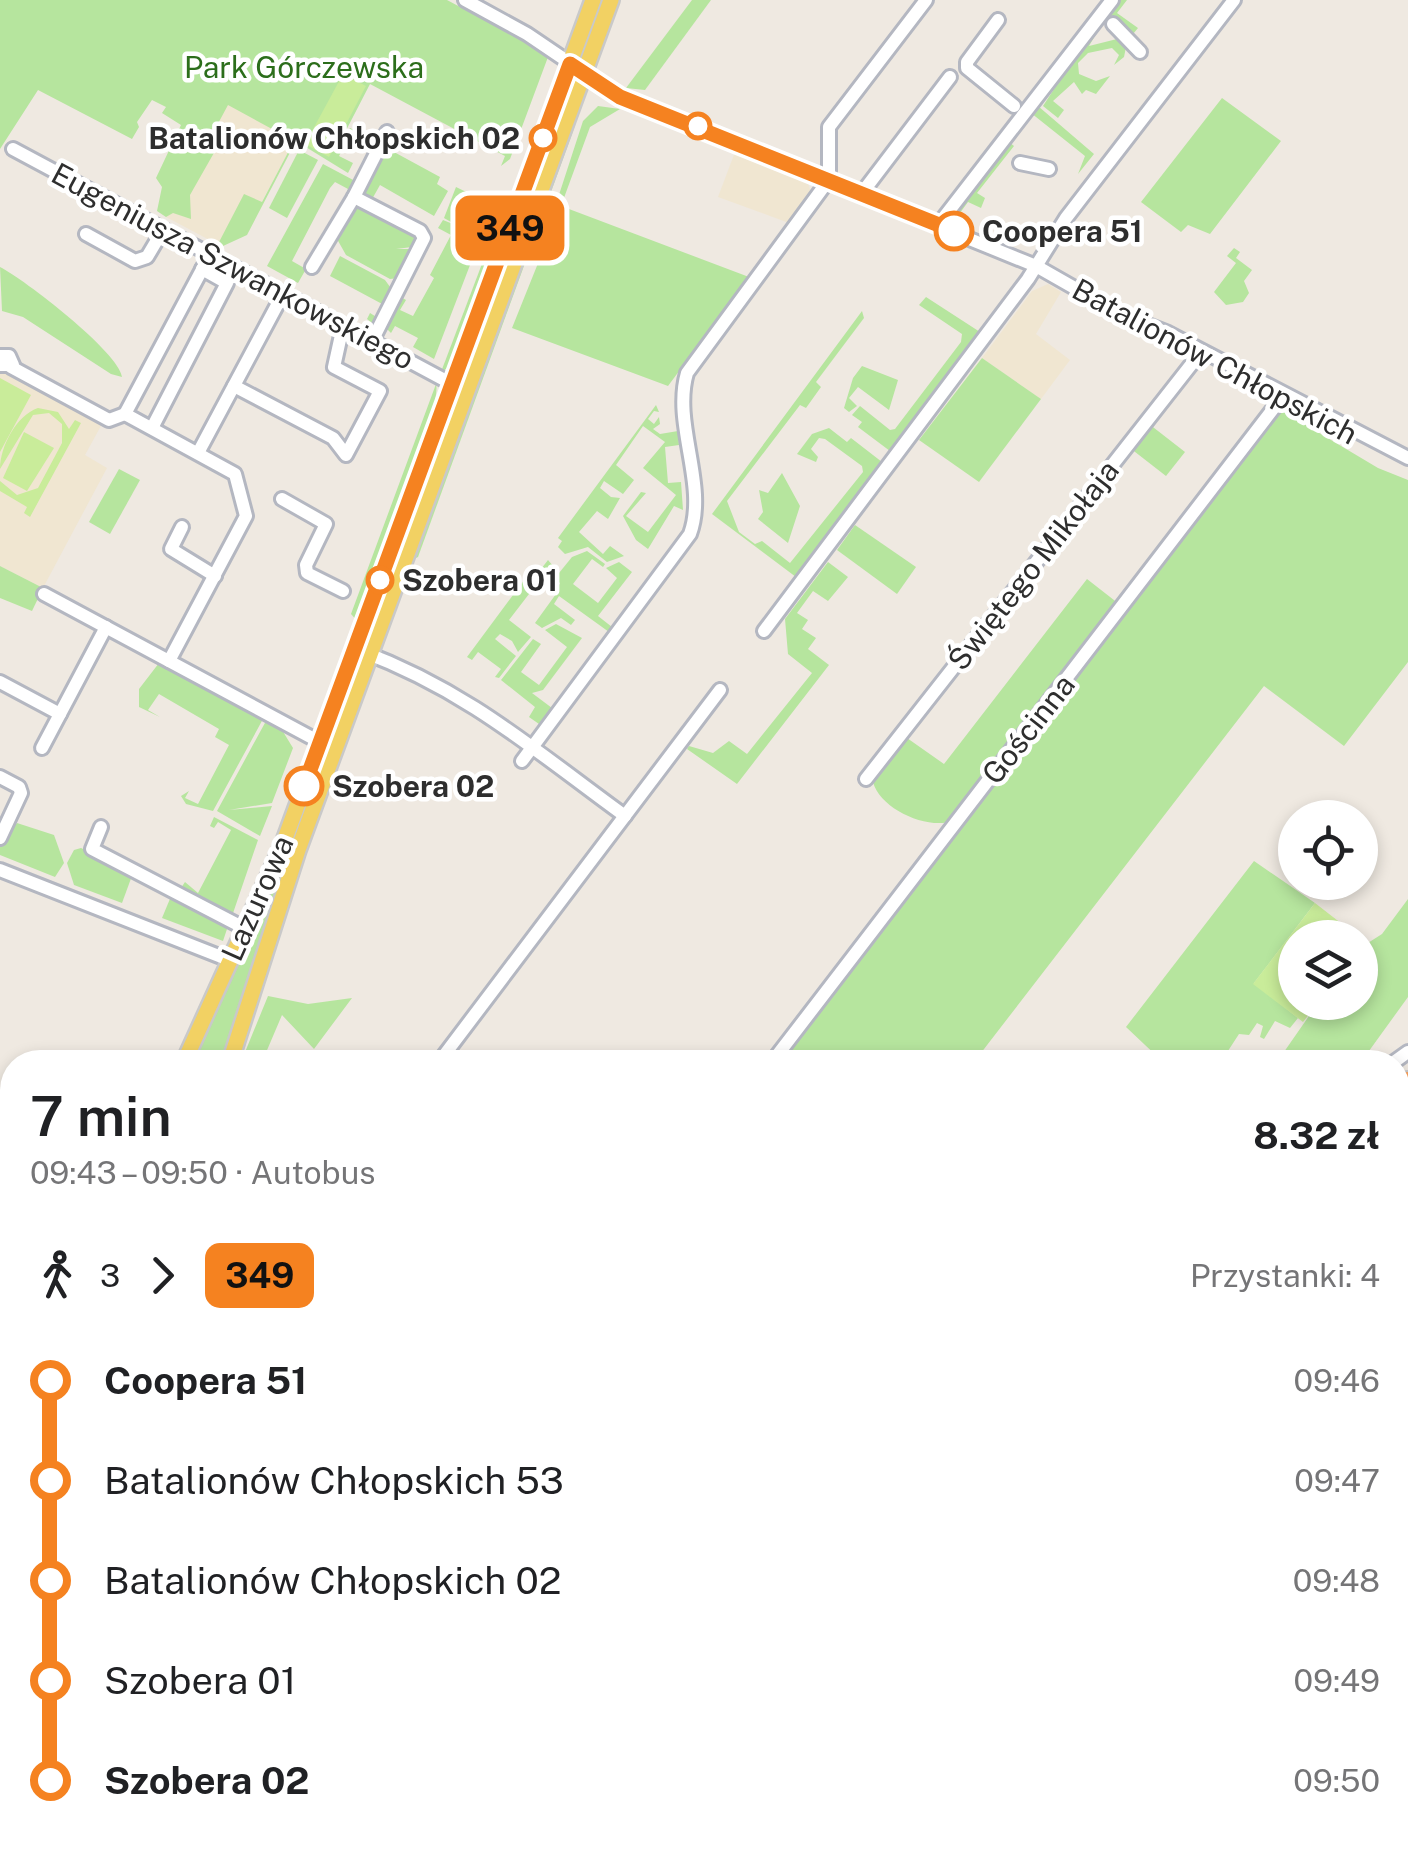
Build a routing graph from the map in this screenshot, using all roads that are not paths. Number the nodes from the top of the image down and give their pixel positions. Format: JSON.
{"nodes":[{"id":1,"x":465,"y":0,"type":"edge"},
{"id":2,"x":594,"y":0,"type":"edge"},
{"id":3,"x":611,"y":0,"type":"edge"},
{"id":4,"x":926,"y":0,"type":"edge"},
{"id":5,"x":1112,"y":0,"type":"edge"},
{"id":6,"x":1234,"y":0,"type":"edge"},
{"id":7,"x":1113,"y":24,"type":"dead end"},
{"id":8,"x":1001,"y":41,"type":"dead end"},
{"id":9,"x":1140,"y":52,"type":"dead end"},
{"id":10,"x":577,"y":68,"type":"junction"},
{"id":11,"x":950,"y":77,"type":"dead end"},
{"id":12,"x":1014,"y":106,"type":"dead end"},
{"id":13,"x":388,"y":132,"type":"dead end"},
{"id":14,"x":13,"y":149,"type":"dead end"},
{"id":15,"x":1020,"y":163,"type":"dead end"},
{"id":16,"x":1050,"y":169,"type":"dead end"},
{"id":17,"x":827,"y":178,"type":"junction"},
{"id":18,"x":862,"y":193,"type":"junction"},
{"id":19,"x":354,"y":197,"type":"junction"},
{"id":20,"x":938,"y":224,"type":"junction"},
{"id":21,"x":162,"y":230,"type":"junction"},
{"id":22,"x":86,"y":234,"type":"dead end"},
{"id":23,"x":210,"y":256,"type":"junction"},
{"id":24,"x":1036,"y":266,"type":"junction"},
{"id":25,"x":312,"y":267,"type":"dead end"},
{"id":26,"x":202,"y":269,"type":"junction"},
{"id":27,"x":283,"y":294,"type":"junction"},
{"id":28,"x":343,"y":326,"type":"junction"},
{"id":29,"x":372,"y":341,"type":"junction"},
{"id":30,"x":1202,"y":352,"type":"junction"},
{"id":31,"x":4,"y":360,"type":"edge"},
{"id":32,"x":452,"y":384,"type":"junction"},
{"id":33,"x":234,"y":386,"type":"junction"},
{"id":34,"x":1283,"y":396,"type":"junction"},
{"id":35,"x":125,"y":414,"type":"junction"},
{"id":36,"x":152,"y":428,"type":"junction"},
{"id":37,"x":198,"y":453,"type":"junction"},
{"id":38,"x":1408,"y":458,"type":"edge"},
{"id":39,"x":282,"y":499,"type":"dead end"},
{"id":40,"x":182,"y":527,"type":"dead end"},
{"id":41,"x":215,"y":576,"type":"junction"},
{"id":42,"x":342,"y":591,"type":"dead end"},
{"id":43,"x":44,"y":594,"type":"dead end"},
{"id":44,"x":106,"y":627,"type":"junction"},
{"id":45,"x":764,"y":631,"type":"dead end"},
{"id":46,"x":363,"y":651,"type":"junction"},
{"id":47,"x":169,"y":661,"type":"junction"},
{"id":48,"x":0,"y":682,"type":"edge"},
{"id":49,"x":720,"y":690,"type":"dead end"},
{"id":50,"x":60,"y":714,"type":"junction"},
{"id":51,"x":328,"y":746,"type":"junction"},
{"id":52,"x":532,"y":747,"type":"junction"},
{"id":53,"x":42,"y":748,"type":"dead end"},
{"id":54,"x":522,"y":760,"type":"dead end"},
{"id":55,"x":0,"y":777,"type":"edge"},
{"id":56,"x":866,"y":778,"type":"dead end"},
{"id":57,"x":625,"y":816,"type":"junction"},
{"id":58,"x":6,"y":817,"type":"edge"},
{"id":59,"x":100,"y":827,"type":"dead end"},
{"id":60,"x":0,"y":838,"type":"edge"},
{"id":61,"x":0,"y":870,"type":"edge"},
{"id":62,"x":244,"y":928,"type":"junction"},
{"id":63,"x":229,"y":960,"type":"junction"},
{"id":64,"x":189,"y":1050,"type":"edge"},
{"id":65,"x":234,"y":1050,"type":"edge"},
{"id":66,"x":448,"y":1050,"type":"edge"},
{"id":67,"x":781,"y":1050,"type":"edge"}],
"edges":[{"from":1,"to":10,"type":"street","name":"Batalionów Chłopskich"},
{"from":2,"to":10,"type":"main road","name":"Lazurowa"},
{"from":3,"to":10,"type":"main road","name":"Lazurowa"},
{"from":4,"to":17,"type":"street"},
{"from":5,"to":20,"type":"street"},
{"from":6,"to":24,"type":"street"},
{"from":7,"to":9,"type":"street"},
{"from":8,"to":12,"type":"street"},
{"from":10,"to":17,"type":"street","name":"Batalionów Chłopskich"},
{"from":10,"to":32,"type":"main road","name":"Lazurowa"},
{"from":10,"to":46,"type":"main road","name":"Lazurowa"},
{"from":11,"to":18,"type":"street"},
{"from":13,"to":19,"type":"street"},
{"from":14,"to":21,"type":"street","name":"Eugeniusza Szwankowskiego"},
{"from":15,"to":16,"type":"street"},
{"from":17,"to":18,"type":"street","name":"Batalionów Chłopskich"},
{"from":17,"to":52,"type":"street"},
{"from":18,"to":20,"type":"street","name":"Batalionów Chłopskich"},
{"from":19,"to":25,"type":"street"},
{"from":19,"to":29,"type":"street"},
{"from":20,"to":24,"type":"street","name":"Batalionów Chłopskich"},
{"from":21,"to":22,"type":"street"},
{"from":21,"to":23,"type":"street","name":"Eugeniusza Szwankowskiego"},
{"from":23,"to":26,"type":"street"},
{"from":23,"to":27,"type":"street","name":"Eugeniusza Szwankowskiego"},
{"from":24,"to":30,"type":"street","name":"Batalionów Chłopskich"},
{"from":24,"to":45,"type":"street"},
{"from":26,"to":35,"type":"street"},
{"from":26,"to":36,"type":"street"},
{"from":27,"to":28,"type":"street","name":"Eugeniusza Szwankowskiego"},
{"from":27,"to":33,"type":"street"},
{"from":28,"to":29,"type":"street","name":"Eugeniusza Szwankowskiego"},
{"from":28,"to":33,"type":"street"},
{"from":29,"to":32,"type":"street","name":"Eugeniusza Szwankowskiego"},
{"from":30,"to":34,"type":"street","name":"Batalionów Chłopskich"},
{"from":30,"to":56,"type":"street","name":"Świętego Mikołaja"},
{"from":31,"to":35,"type":"street"},
{"from":32,"to":46,"type":"main road","name":"Lazurowa"},
{"from":33,"to":37,"type":"street"},
{"from":34,"to":38,"type":"street","name":"Batalionów Chłopskich"},
{"from":34,"to":67,"type":"street","name":"Gościnna"},
{"from":35,"to":36,"type":"street"},
{"from":36,"to":37,"type":"street"},
{"from":37,"to":41,"type":"street"},
{"from":39,"to":42,"type":"street"},
{"from":40,"to":41,"type":"street"},
{"from":41,"to":47,"type":"street"},
{"from":43,"to":44,"type":"street"},
{"from":44,"to":47,"type":"street"},
{"from":44,"to":50,"type":"street"},
{"from":46,"to":51,"type":"main road","name":"Lazurowa"},
{"from":46,"to":52,"type":"street"},
{"from":47,"to":51,"type":"street"},
{"from":48,"to":50,"type":"street"},
{"from":49,"to":57,"type":"street"},
{"from":50,"to":53,"type":"street"},
{"from":51,"to":62,"type":"main road","name":"Lazurowa"},
{"from":51,"to":65,"type":"main road","name":"Lazurowa"},
{"from":52,"to":54,"type":"street"},
{"from":52,"to":57,"type":"street"},
{"from":55,"to":58,"type":"street"},
{"from":57,"to":66,"type":"street"},
{"from":58,"to":60,"type":"street"},
{"from":59,"to":62,"type":"street"},
{"from":61,"to":63,"type":"street"},
{"from":62,"to":63,"type":"main road","name":"Lazurowa"},
{"from":63,"to":64,"type":"main road","name":"Lazurowa"}]}
